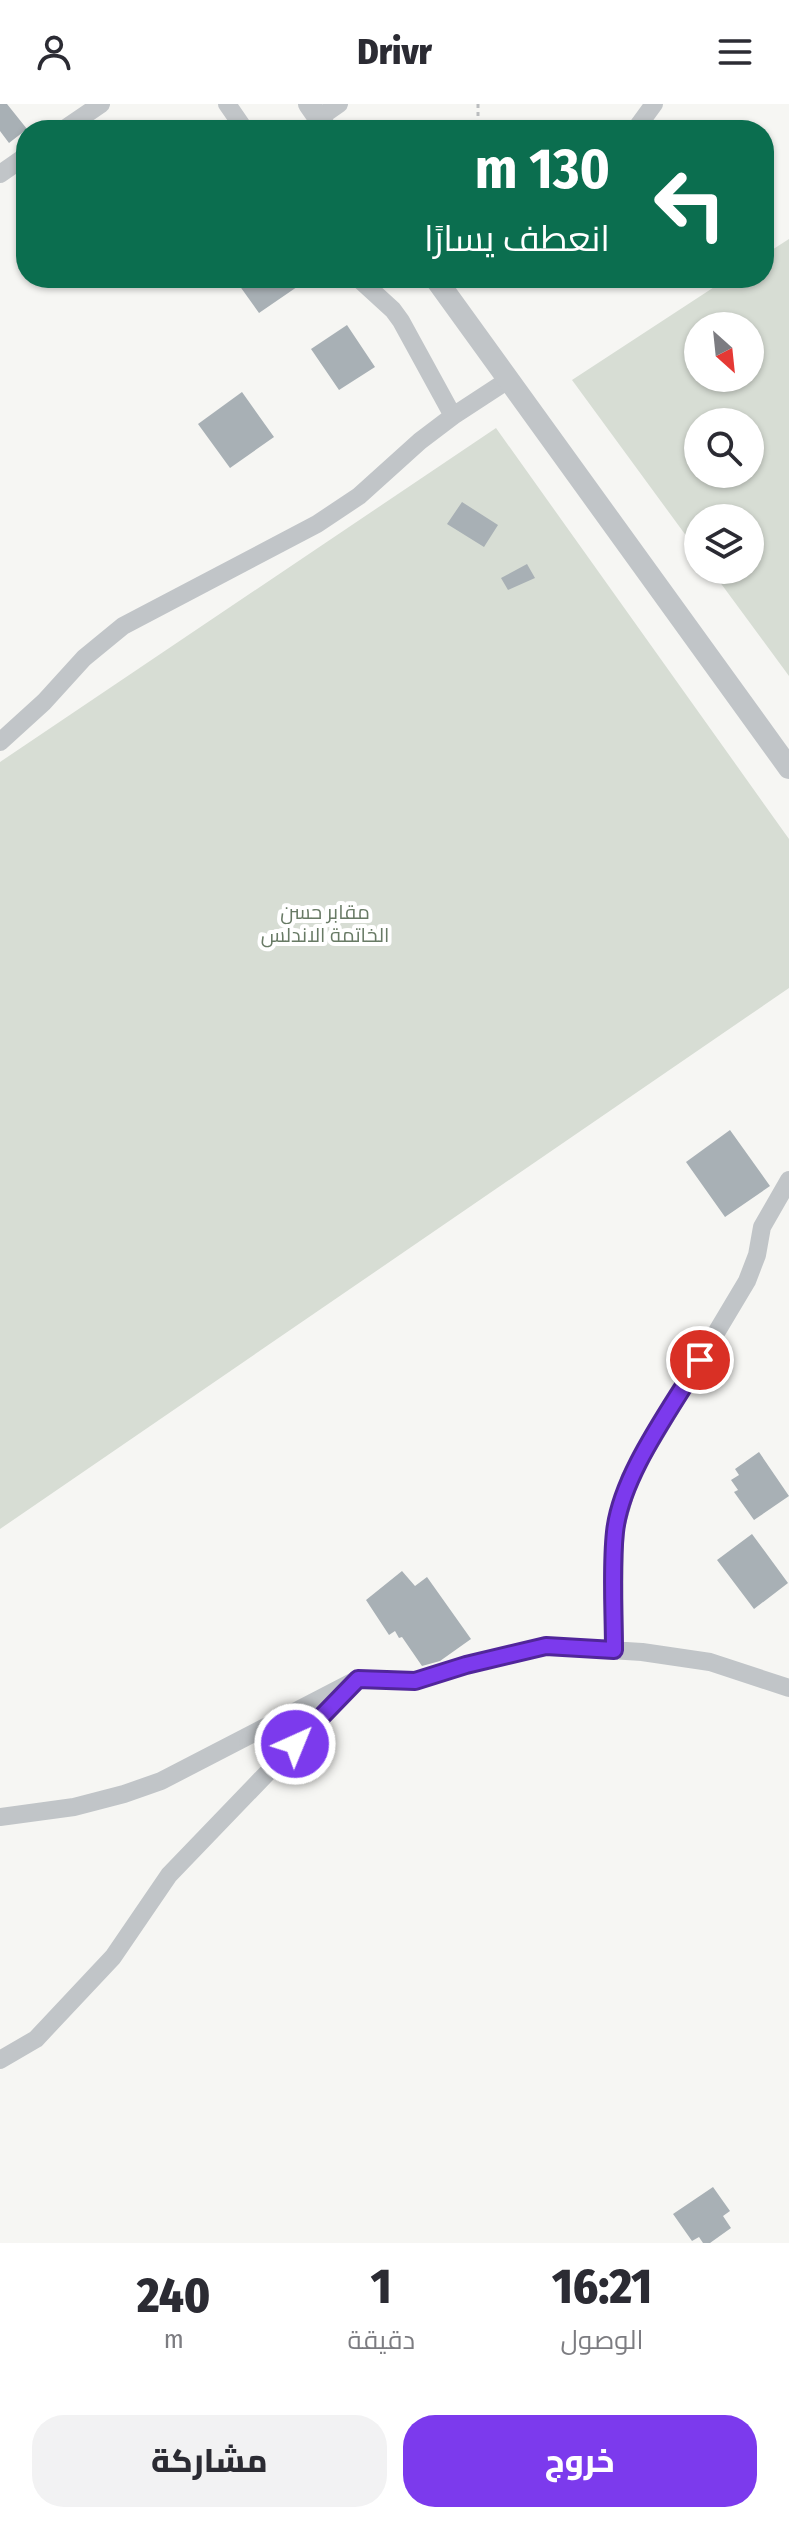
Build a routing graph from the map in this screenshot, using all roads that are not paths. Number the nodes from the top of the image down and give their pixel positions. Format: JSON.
{"nodes":[{"id":1,"x":101,"y":104,"type":"edge"},
{"id":2,"x":339,"y":104,"type":"edge"},
{"id":3,"x":318,"y":117,"type":"edge"},
{"id":4,"x":78,"y":120,"type":"edge"},
{"id":5,"x":369,"y":288,"type":"edge"},
{"id":6,"x":442,"y":288,"type":"edge"},
{"id":7,"x":508,"y":380,"type":"junction"},
{"id":8,"x":453,"y":416,"type":"junction"},
{"id":9,"x":0,"y":742,"type":"edge"},
{"id":10,"x":789,"y":768,"type":"edge"},
{"id":11,"x":789,"y":1180,"type":"edge"},
{"id":12,"x":614,"y":1650,"type":"junction"},
{"id":13,"x":358,"y":1679,"type":"junction"},
{"id":14,"x":789,"y":1688,"type":"edge"},
{"id":15,"x":0,"y":1817,"type":"edge"},
{"id":16,"x":0,"y":2060,"type":"edge"}],
"edges":[{"from":1,"to":4,"type":"street"},
{"from":2,"to":3,"type":"street"},
{"from":5,"to":8,"type":"street"},
{"from":6,"to":7,"type":"street"},
{"from":7,"to":8,"type":"street"},
{"from":7,"to":10,"type":"street"},
{"from":8,"to":9,"type":"street"},
{"from":11,"to":12,"type":"street"},
{"from":12,"to":13,"type":"street"},
{"from":12,"to":14,"type":"street"},
{"from":13,"to":15,"type":"street"},
{"from":13,"to":16,"type":"street"}]}
